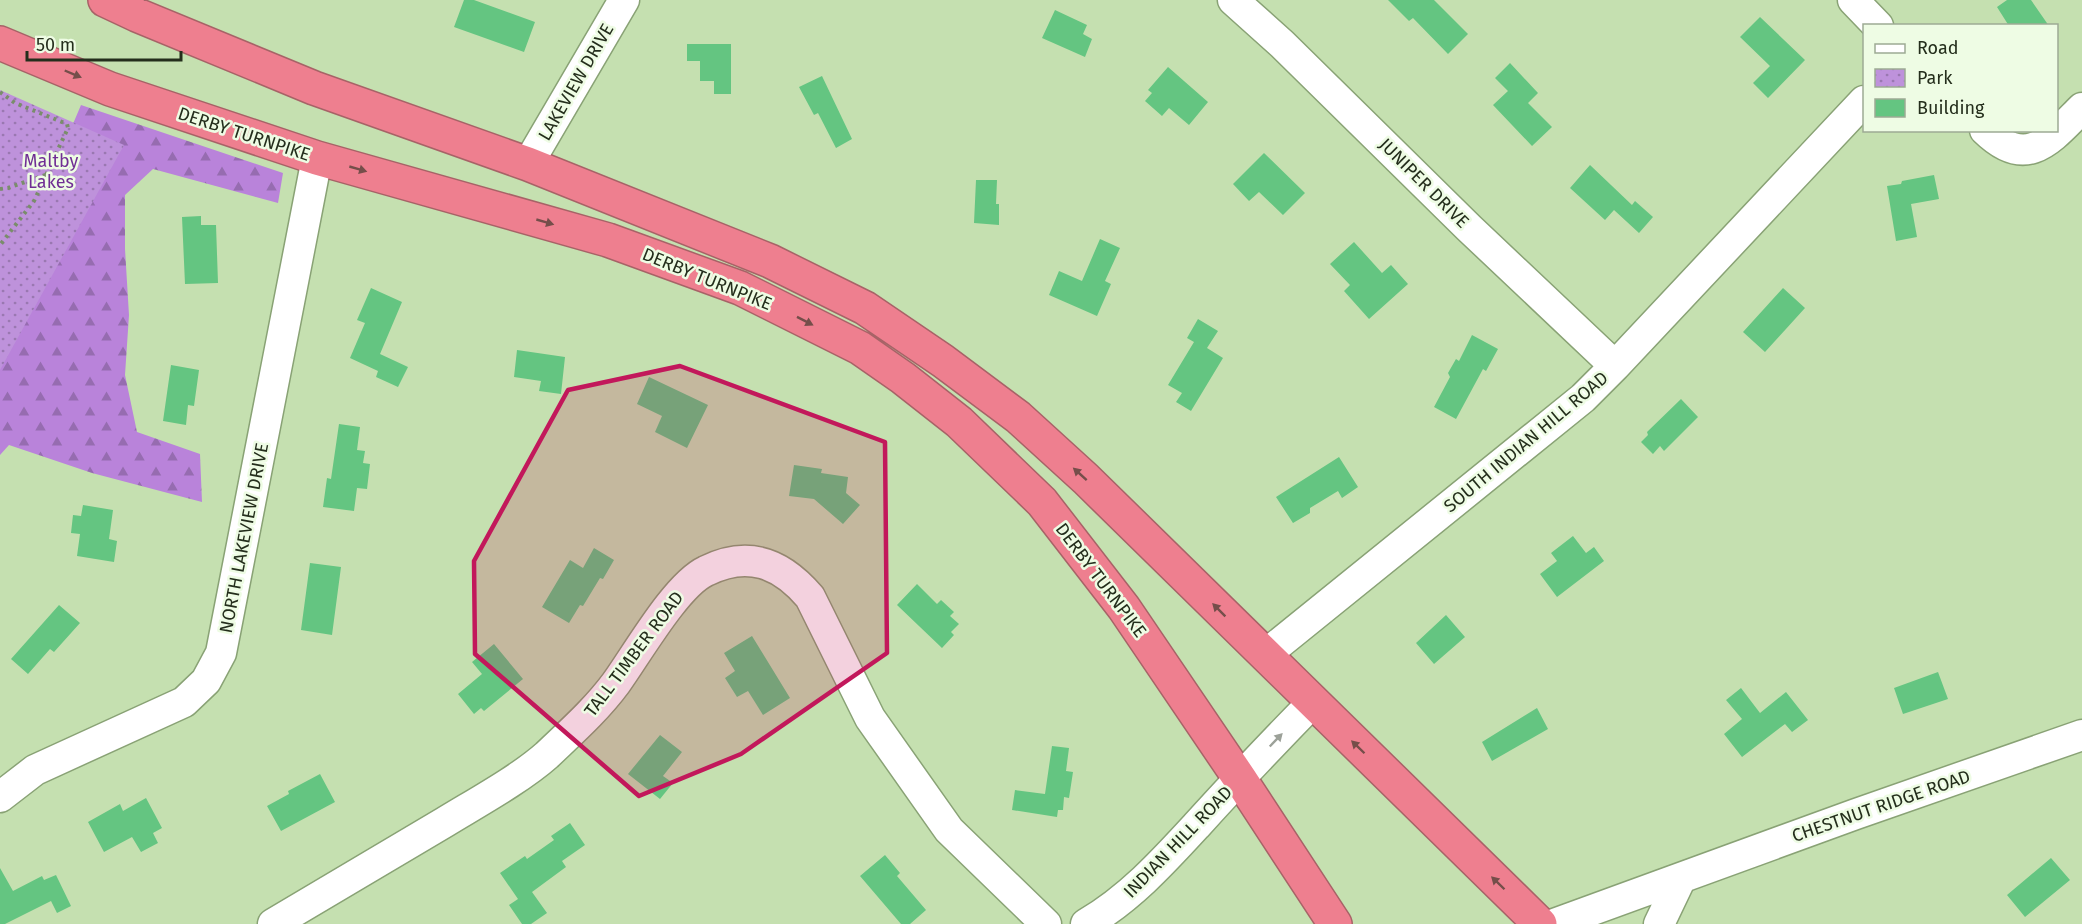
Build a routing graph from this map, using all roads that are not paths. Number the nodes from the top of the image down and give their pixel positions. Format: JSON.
{"nodes":[{"id":1,"x":105,"y":0,"type":"edge"},
{"id":2,"x":624,"y":0,"type":"edge"},
{"id":3,"x":1233,"y":0,"type":"edge"},
{"id":4,"x":1853,"y":0,"type":"edge"},
{"id":5,"x":1876,"y":24,"type":"edge"},
{"id":6,"x":0,"y":43,"type":"edge"},
{"id":7,"x":1863,"y":102,"type":"edge"},
{"id":8,"x":2082,"y":108,"type":"edge"},
{"id":9,"x":1987,"y":132,"type":"edge"},
{"id":10,"x":2058,"y":132,"type":"edge"},
{"id":11,"x":2058,"y":132,"type":"edge"},
{"id":12,"x":317,"y":158,"type":"junction"},
{"id":13,"x":528,"y":164,"type":"junction"},
{"id":14,"x":1615,"y":366,"type":"junction"},
{"id":15,"x":1265,"y":655,"type":"junction"},
{"id":16,"x":1313,"y":702,"type":"junction"},
{"id":17,"x":2081,"y":738,"type":"edge"},
{"id":18,"x":1240,"y":778,"type":"junction"},
{"id":19,"x":0,"y":797,"type":"edge"},
{"id":20,"x":1681,"y":878,"type":"junction"},
{"id":21,"x":273,"y":924,"type":"edge"},
{"id":22,"x":1046,"y":924,"type":"edge"},
{"id":23,"x":1086,"y":924,"type":"edge"},
{"id":24,"x":1335,"y":924,"type":"edge"},
{"id":25,"x":1540,"y":924,"type":"edge"},
{"id":26,"x":1554,"y":924,"type":"edge"},
{"id":27,"x":1659,"y":924,"type":"edge"}],
"edges":[{"from":1,"to":13,"type":"highway"},
{"from":2,"to":13,"type":"street","name":"LAKEVIEW DRIVE"},
{"from":3,"to":14,"type":"street","name":"JUNIPER DRIVE"},
{"from":4,"to":5,"type":"street"},
{"from":6,"to":12,"type":"highway","name":"DERBY TURNPIKE","one_way":true},
{"from":7,"to":14,"type":"street","name":"SOUTH INDIAN HILL ROAD"},
{"from":8,"to":10,"type":"street"},
{"from":9,"to":11,"type":"street"},
{"from":12,"to":18,"type":"highway","name":"DERBY TURNPIKE","one_way":true},
{"from":12,"to":19,"type":"street","name":"NORTH LAKEVIEW DRIVE"},
{"from":15,"to":13,"type":"highway","one_way":true},
{"from":14,"to":15,"type":"street","name":"SOUTH INDIAN HILL ROAD"},
{"from":15,"to":16,"type":"highway"},
{"from":18,"to":16,"type":"street","one_way":true},
{"from":25,"to":16,"type":"highway","one_way":true},
{"from":17,"to":20,"type":"street","name":"CHESTNUT RIDGE ROAD"},
{"from":18,"to":23,"type":"street","name":"INDIAN HILL ROAD"},
{"from":18,"to":24,"type":"highway","name":"DERBY TURNPIKE"},
{"from":20,"to":26,"type":"street","name":"CHESTNUT RIDGE ROAD"},
{"from":20,"to":27,"type":"street"},
{"from":21,"to":22,"type":"street","name":"TALL TIMBER ROAD"}]}
